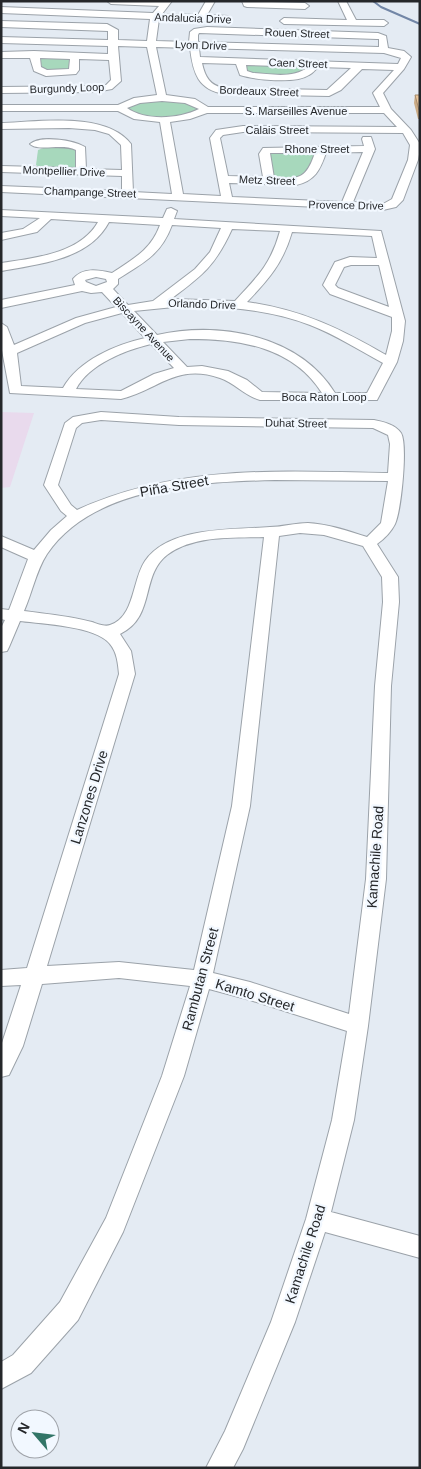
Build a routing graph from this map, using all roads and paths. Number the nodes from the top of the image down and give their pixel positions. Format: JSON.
{"nodes":[{"id":1,"x":112,"y":1,"type":"edge"},
{"id":2,"x":117,"y":1,"type":"edge"},
{"id":3,"x":211,"y":1,"type":"edge"},
{"id":4,"x":246,"y":1,"type":"edge"},
{"id":5,"x":342,"y":1,"type":"edge"},
{"id":6,"x":167,"y":2,"type":"edge"},
{"id":7,"x":304,"y":4,"type":"edge"},
{"id":8,"x":1,"y":10,"type":"edge"},
{"id":9,"x":155,"y":16,"type":"junction"},
{"id":10,"x":201,"y":18,"type":"junction"},
{"id":11,"x":239,"y":19,"type":"dead end"},
{"id":12,"x":277,"y":20,"type":"dead end"},
{"id":13,"x":314,"y":22,"type":"junction"},
{"id":14,"x":353,"y":22,"type":"junction"},
{"id":15,"x":384,"y":23,"type":"dead end"},
{"id":16,"x":1,"y":24,"type":"edge"},
{"id":17,"x":197,"y":31,"type":"joint"},
{"id":18,"x":1,"y":40,"type":"edge"},
{"id":19,"x":114,"y":42,"type":"junction"},
{"id":20,"x":151,"y":44,"type":"junction"},
{"id":21,"x":194,"y":45,"type":"junction"},
{"id":22,"x":384,"y":50,"type":"junction"},
{"id":23,"x":34,"y":54,"type":"junction"},
{"id":24,"x":1,"y":55,"type":"edge"},
{"id":25,"x":75,"y":56,"type":"junction"},
{"id":26,"x":113,"y":57,"type":"junction"},
{"id":27,"x":196,"y":60,"type":"junction"},
{"id":28,"x":240,"y":61,"type":"junction"},
{"id":29,"x":316,"y":64,"type":"junction"},
{"id":30,"x":359,"y":66,"type":"junction"},
{"id":31,"x":401,"y":67,"type":"junction"},
{"id":32,"x":109,"y":87,"type":"junction"},
{"id":33,"x":1,"y":90,"type":"edge"},
{"id":34,"x":119,"y":91,"type":"dead end"},
{"id":35,"x":162,"y":98,"type":"junction"},
{"id":36,"x":1,"y":108,"type":"edge"},
{"id":37,"x":120,"y":108,"type":"junction"},
{"id":38,"x":204,"y":110,"type":"junction"},
{"id":39,"x":388,"y":110,"type":"junction"},
{"id":40,"x":165,"y":120,"type":"junction"},
{"id":41,"x":119,"y":125,"type":"dead end"},
{"id":42,"x":1,"y":126,"type":"edge"},
{"id":43,"x":37,"y":126,"type":"junction"},
{"id":44,"x":108,"y":130,"type":"junction"},
{"id":45,"x":361,"y":130,"type":"junction"},
{"id":46,"x":406,"y":130,"type":"junction"},
{"id":47,"x":322,"y":149,"type":"junction"},
{"id":48,"x":370,"y":149,"type":"junction"},
{"id":49,"x":31,"y":157,"type":"junction"},
{"id":50,"x":1,"y":168,"type":"edge"},
{"id":51,"x":81,"y":172,"type":"junction"},
{"id":52,"x":126,"y":173,"type":"junction"},
{"id":53,"x":223,"y":178,"type":"junction"},
{"id":54,"x":269,"y":181,"type":"junction"},
{"id":55,"x":1,"y":189,"type":"edge"},
{"id":56,"x":128,"y":194,"type":"junction"},
{"id":57,"x":178,"y":196,"type":"junction"},
{"id":58,"x":227,"y":199,"type":"junction"},
{"id":59,"x":346,"y":206,"type":"junction"},
{"id":60,"x":1,"y":214,"type":"edge"},
{"id":61,"x":47,"y":216,"type":"junction"},
{"id":62,"x":105,"y":219,"type":"junction"},
{"id":63,"x":166,"y":221,"type":"junction"},
{"id":64,"x":228,"y":225,"type":"junction"},
{"id":65,"x":287,"y":228,"type":"junction"},
{"id":66,"x":1,"y":237,"type":"edge"},
{"id":67,"x":385,"y":262,"type":"junction"},
{"id":68,"x":1,"y":267,"type":"edge"},
{"id":69,"x":80,"y":284,"type":"junction"},
{"id":70,"x":105,"y":285,"type":"junction"},
{"id":71,"x":1,"y":297,"type":"edge"},
{"id":72,"x":1,"y":304,"type":"edge"},
{"id":73,"x":157,"y":304,"type":"junction"},
{"id":74,"x":238,"y":305,"type":"junction"},
{"id":75,"x":120,"y":309,"type":"junction"},
{"id":76,"x":396,"y":314,"type":"junction"},
{"id":77,"x":1,"y":327,"type":"edge"},
{"id":78,"x":150,"y":341,"type":"junction"},
{"id":79,"x":10,"y":350,"type":"junction"},
{"id":80,"x":390,"y":362,"type":"junction"},
{"id":81,"x":178,"y":371,"type":"junction"},
{"id":82,"x":68,"y":392,"type":"junction"},
{"id":83,"x":331,"y":397,"type":"junction"},
{"id":84,"x":395,"y":477,"type":"junction"},
{"id":85,"x":76,"y":516,"type":"junction"},
{"id":86,"x":272,"y":532,"type":"junction"},
{"id":87,"x":1,"y":541,"type":"edge"},
{"id":88,"x":369,"y":542,"type":"junction"},
{"id":89,"x":37,"y":557,"type":"junction"},
{"id":90,"x":8,"y":615,"type":"edge"},
{"id":91,"x":108,"y":633,"type":"junction"},
{"id":92,"x":1,"y":647,"type":"edge"},
{"id":93,"x":34,"y":977,"type":"junction"},
{"id":94,"x":1,"y":978,"type":"edge"},
{"id":95,"x":202,"y":980,"type":"junction"},
{"id":96,"x":358,"y":1026,"type":"junction"},
{"id":97,"x":1,"y":1068,"type":"edge"},
{"id":98,"x":318,"y":1220,"type":"junction"},
{"id":99,"x":420,"y":1247,"type":"edge"},
{"id":100,"x":1,"y":1378,"type":"edge"},
{"id":101,"x":219,"y":1468,"type":"edge"}],
"edges":[{"from":1,"to":2,"type":"street"},
{"from":2,"to":6,"type":"street"},
{"from":3,"to":10,"type":"street"},
{"from":4,"to":7,"type":"street"},
{"from":5,"to":14,"type":"street"},
{"from":6,"to":9,"type":"street"},
{"from":7,"to":13,"type":"street"},
{"from":8,"to":9,"type":"street","name":"Andalucia Drive"},
{"from":9,"to":10,"type":"street","name":"Andalucia Drive"},
{"from":9,"to":20,"type":"street"},
{"from":10,"to":11,"type":"street","name":"Andalucia Drive"},
{"from":12,"to":13,"type":"street"},
{"from":13,"to":14,"type":"street"},
{"from":14,"to":15,"type":"street"},
{"from":16,"to":19,"type":"street"},
{"from":17,"to":21,"type":"street","name":"Bordeaux Street"},
{"from":17,"to":22,"type":"street","name":"Rouen Street"},
{"from":18,"to":19,"type":"street","name":"Lyon Drive"},
{"from":19,"to":20,"type":"street","name":"Lyon Drive"},
{"from":19,"to":26,"type":"street","name":"Burgundy Loop"},
{"from":20,"to":21,"type":"street","name":"Lyon Drive"},
{"from":20,"to":35,"type":"street"},
{"from":21,"to":22,"type":"street","name":"Lyon Drive"},
{"from":21,"to":27,"type":"street","name":"Bordeaux Street"},
{"from":22,"to":31,"type":"street","name":"Lyon Drive"},
{"from":23,"to":24,"type":"street"},
{"from":23,"to":25,"type":"street"},
{"from":23,"to":25,"type":"street"},
{"from":25,"to":26,"type":"street"},
{"from":26,"to":32,"type":"street","name":"Burgundy Loop"},
{"from":27,"to":28,"type":"street","name":"Caen Street"},
{"from":27,"to":30,"type":"street","name":"Bordeaux Street"},
{"from":28,"to":29,"type":"street","name":"Caen Street"},
{"from":28,"to":29,"type":"street"},
{"from":29,"to":30,"type":"street","name":"Caen Street"},
{"from":30,"to":31,"type":"street","name":"Caen Street"},
{"from":31,"to":39,"type":"street","name":"Provence Drive"},
{"from":32,"to":33,"type":"street","name":"Burgundy Loop"},
{"from":32,"to":34,"type":"street"},
{"from":35,"to":37,"type":"street"},
{"from":35,"to":38,"type":"street"},
{"from":36,"to":37,"type":"street"},
{"from":37,"to":40,"type":"street"},
{"from":38,"to":39,"type":"street","name":"S. Marseilles Avenue"},
{"from":38,"to":40,"type":"street"},
{"from":39,"to":46,"type":"street","name":"Provence Drive"},
{"from":40,"to":57,"type":"street"},
{"from":41,"to":44,"type":"street"},
{"from":42,"to":43,"type":"street"},
{"from":43,"to":44,"type":"street"},
{"from":43,"to":49,"type":"street"},
{"from":44,"to":52,"type":"street"},
{"from":45,"to":46,"type":"street","name":"Calais Street"},
{"from":45,"to":48,"type":"street","name":"Rhone Street"},
{"from":45,"to":53,"type":"street","name":"Calais Street"},
{"from":46,"to":59,"type":"street","name":"Provence Drive"},
{"from":47,"to":48,"type":"street","name":"Rhone Street"},
{"from":47,"to":54,"type":"street","name":"Metz Street"},
{"from":47,"to":54,"type":"street","name":"Rhone Street"},
{"from":48,"to":59,"type":"street","name":"Rhone Street"},
{"from":49,"to":50,"type":"street","name":"Montpellier Drive"},
{"from":49,"to":51,"type":"street","name":"Montpellier Drive"},
{"from":49,"to":51,"type":"street"},
{"from":51,"to":52,"type":"street","name":"Montpellier Drive"},
{"from":52,"to":56,"type":"street"},
{"from":53,"to":54,"type":"street","name":"Metz Street"},
{"from":53,"to":58,"type":"street","name":"Calais Street"},
{"from":55,"to":56,"type":"street","name":"Champange Street"},
{"from":56,"to":57,"type":"street","name":"Champange Street"},
{"from":57,"to":58,"type":"street","name":"Provence Drive"},
{"from":57,"to":63,"type":"street"},
{"from":58,"to":59,"type":"street","name":"Provence Drive"},
{"from":60,"to":61,"type":"street","name":"Boca Raton Loop"},
{"from":61,"to":62,"type":"street","name":"Boca Raton Loop"},
{"from":61,"to":66,"type":"street"},
{"from":62,"to":63,"type":"street","name":"Boca Raton Loop"},
{"from":62,"to":68,"type":"street"},
{"from":63,"to":64,"type":"street","name":"Boca Raton Loop"},
{"from":63,"to":70,"type":"street"},
{"from":64,"to":65,"type":"street","name":"Boca Raton Loop"},
{"from":64,"to":73,"type":"street"},
{"from":65,"to":67,"type":"street","name":"Boca Raton Loop"},
{"from":65,"to":74,"type":"street"},
{"from":67,"to":76,"type":"street","name":"Boca Raton Loop"},
{"from":67,"to":76,"type":"street"},
{"from":69,"to":70,"type":"street"},
{"from":69,"to":70,"type":"street"},
{"from":69,"to":71,"type":"street"},
{"from":69,"to":72,"type":"street"},
{"from":70,"to":75,"type":"street","name":"Biscayne Avenue"},
{"from":73,"to":74,"type":"street","name":"Orlando Drive"},
{"from":73,"to":75,"type":"street","name":"Orlando Drive"},
{"from":74,"to":80,"type":"street","name":"Orlando Drive"},
{"from":75,"to":78,"type":"street","name":"Biscayne Avenue"},
{"from":75,"to":79,"type":"street","name":"Orlando Drive"},
{"from":76,"to":80,"type":"street","name":"Boca Raton Loop"},
{"from":77,"to":79,"type":"street","name":"Boca Raton Loop"},
{"from":78,"to":81,"type":"street","name":"Biscayne Avenue"},
{"from":78,"to":82,"type":"street"},
{"from":78,"to":83,"type":"street"},
{"from":79,"to":82,"type":"street","name":"Boca Raton Loop"},
{"from":80,"to":83,"type":"street","name":"Boca Raton Loop"},
{"from":81,"to":82,"type":"street","name":"Boca Raton Loop"},
{"from":81,"to":83,"type":"street","name":"Boca Raton Loop"},
{"from":84,"to":85,"type":"street","name":"Piña Street"},
{"from":84,"to":85,"type":"street","name":"Duhat Street"},
{"from":84,"to":88,"type":"street","name":"Duhat Street"},
{"from":85,"to":89,"type":"street","name":"Piña Street"},
{"from":86,"to":88,"type":"street"},
{"from":86,"to":91,"type":"street"},
{"from":86,"to":95,"type":"street","name":"Rambutan Street"},
{"from":87,"to":89,"type":"street"},
{"from":88,"to":96,"type":"street","name":"Kamachile Road"},
{"from":89,"to":90,"type":"street","name":"Piña Street"},
{"from":90,"to":91,"type":"street"},
{"from":90,"to":92,"type":"street","name":"Piña Street"},
{"from":91,"to":93,"type":"street","name":"Lanzones Drive"},
{"from":93,"to":94,"type":"street","name":"Kamto Street"},
{"from":93,"to":95,"type":"street","name":"Kamto Street"},
{"from":93,"to":97,"type":"street","name":"Lanzones Drive"},
{"from":95,"to":96,"type":"street","name":"Kamto Street"},
{"from":95,"to":100,"type":"street","name":"Rambutan Street"},
{"from":96,"to":98,"type":"street","name":"Kamachile Road"},
{"from":98,"to":99,"type":"street"},
{"from":98,"to":101,"type":"street","name":"Kamachile Road"}]}
